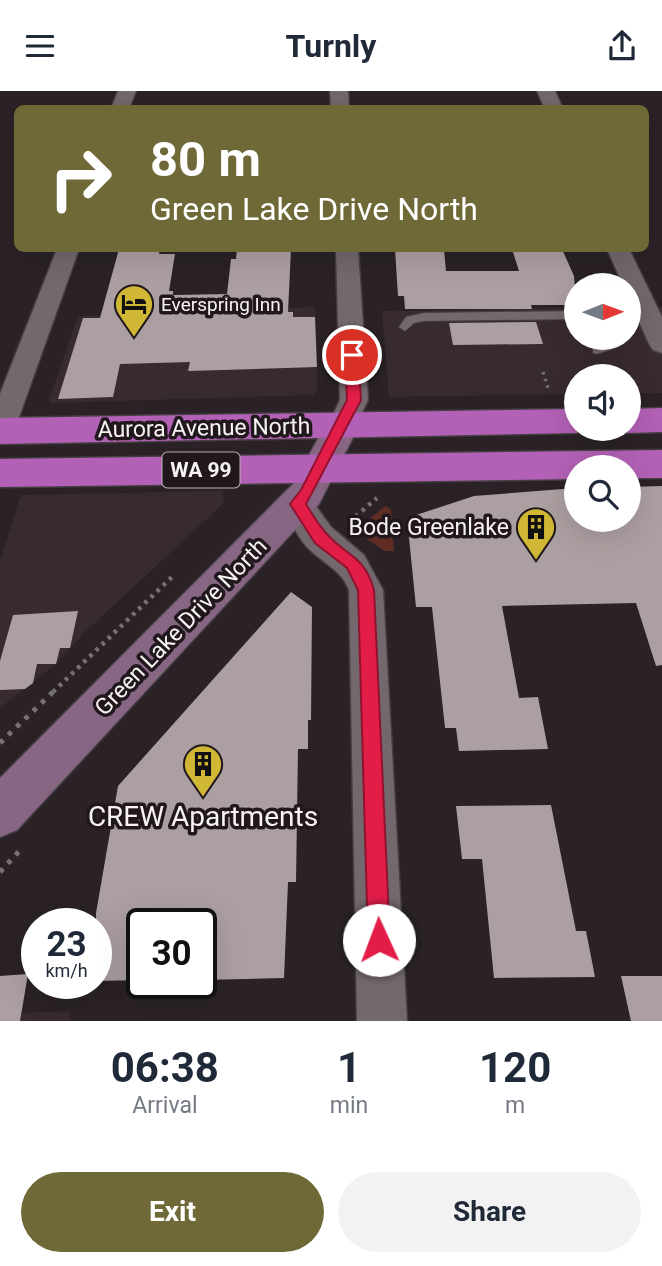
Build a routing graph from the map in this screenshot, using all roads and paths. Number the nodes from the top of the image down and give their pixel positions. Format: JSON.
{"nodes":[{"id":1,"x":67,"y":252,"type":"edge"},
{"id":2,"x":347,"y":252,"type":"edge"},
{"id":3,"x":619,"y":252,"type":"edge"},
{"id":4,"x":564,"y":315,"type":"edge"},
{"id":5,"x":405,"y":327,"type":"dead end"},
{"id":6,"x":662,"y":344,"type":"edge"},
{"id":7,"x":543,"y":372,"type":"dead end"},
{"id":8,"x":548,"y":388,"type":"dead end"},
{"id":9,"x":662,"y":420,"type":"edge"},
{"id":10,"x":564,"y":421,"type":"edge"},
{"id":11,"x":641,"y":421,"type":"edge"},
{"id":12,"x":342,"y":426,"type":"junction"},
{"id":13,"x":0,"y":431,"type":"edge"},
{"id":14,"x":662,"y":464,"type":"edge"},
{"id":15,"x":320,"y":467,"type":"junction"},
{"id":16,"x":0,"y":473,"type":"edge"},
{"id":17,"x":379,"y":492,"type":"dead end"},
{"id":18,"x":297,"y":504,"type":"junction"},
{"id":19,"x":345,"y":524,"type":"dead end"},
{"id":20,"x":148,"y":600,"type":"dead end"},
{"id":21,"x":0,"y":743,"type":"edge"},
{"id":22,"x":0,"y":813,"type":"edge"},
{"id":23,"x":8,"y":863,"type":"dead end"},
{"id":24,"x":0,"y":872,"type":"edge"},
{"id":25,"x":382,"y":1021,"type":"edge"}],
"edges":[{"from":1,"to":13,"type":"street"},
{"from":2,"to":12,"type":"street"},
{"from":3,"to":6,"type":"street"},
{"from":4,"to":5,"type":"lane"},
{"from":7,"to":8,"type":"path"},
{"from":9,"to":11,"type":"highway"},
{"from":10,"to":12,"type":"highway","name":"Aurora Avenue North","number":"WA 99"},
{"from":12,"to":13,"type":"highway","name":"Aurora Avenue North","number":"WA 99"},
{"from":12,"to":15,"type":"main road","name":"Green Lake Drive North"},
{"from":14,"to":15,"type":"highway","name":"Aurora Avenue North","number":"WA 99"},
{"from":15,"to":16,"type":"highway","name":"Aurora Avenue North","number":"WA 99"},
{"from":15,"to":18,"type":"main road","name":"Green Lake Drive North"},
{"from":17,"to":19,"type":"path"},
{"from":18,"to":22,"type":"main road","name":"Green Lake Drive North"},
{"from":18,"to":25,"type":"street"},
{"from":20,"to":21,"type":"path"},
{"from":23,"to":24,"type":"path"}]}
